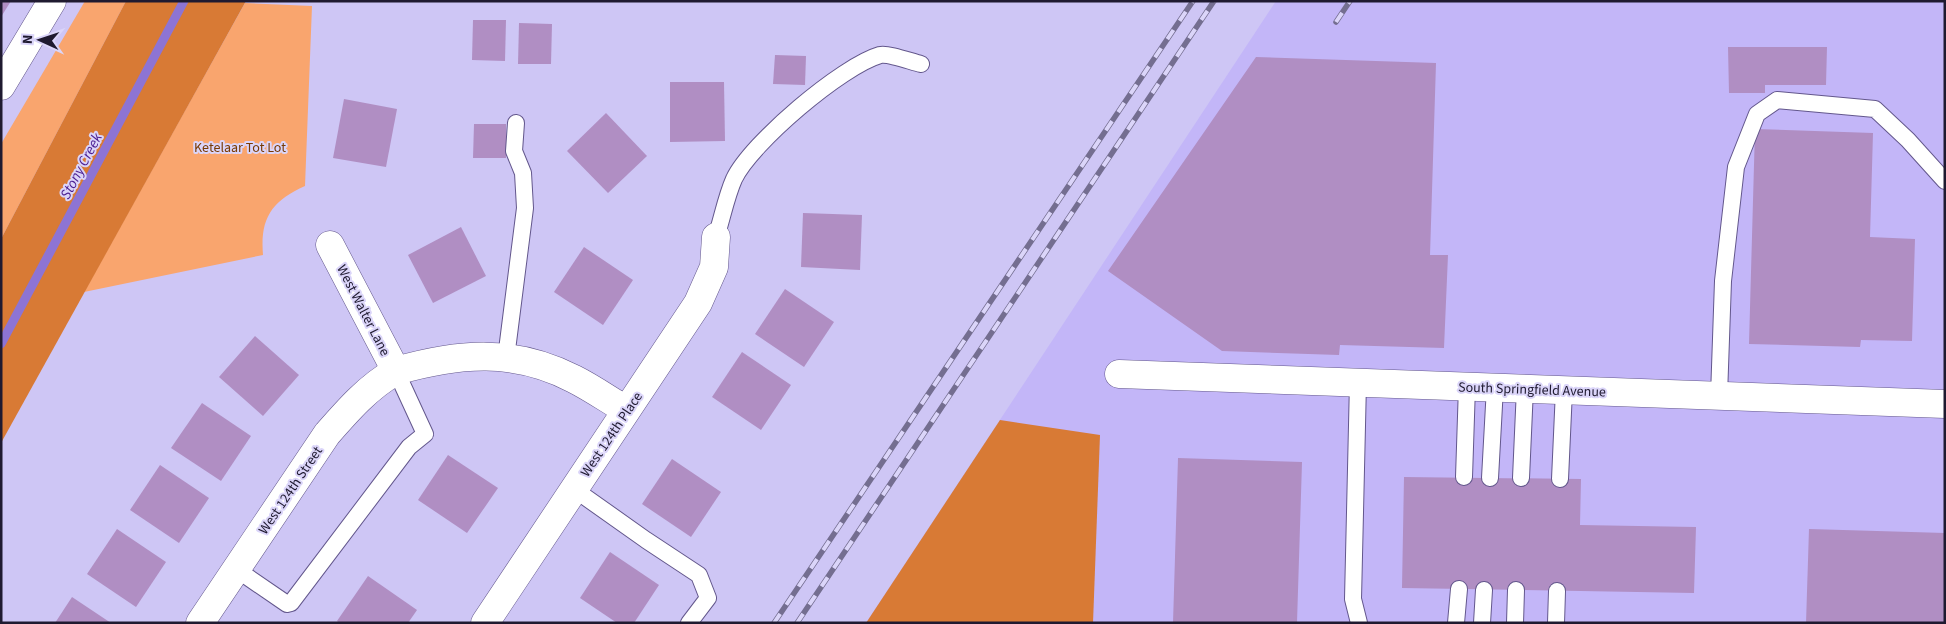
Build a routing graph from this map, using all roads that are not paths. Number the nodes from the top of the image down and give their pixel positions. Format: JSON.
{"nodes":[{"id":1,"x":52,"y":1,"type":"edge"},
{"id":2,"x":921,"y":64,"type":"dead end"},
{"id":3,"x":1,"y":86,"type":"edge"},
{"id":4,"x":516,"y":123,"type":"dead end"},
{"id":5,"x":1945,"y":181,"type":"edge"},
{"id":6,"x":716,"y":237,"type":"joint"},
{"id":7,"x":330,"y":245,"type":"dead end"},
{"id":8,"x":506,"y":358,"type":"junction"},
{"id":9,"x":396,"y":371,"type":"junction"},
{"id":10,"x":1119,"y":374,"type":"dead end"},
{"id":11,"x":1358,"y":382,"type":"junction"},
{"id":12,"x":1467,"y":386,"type":"junction"},
{"id":13,"x":1495,"y":387,"type":"junction"},
{"id":14,"x":1525,"y":388,"type":"junction"},
{"id":15,"x":1564,"y":390,"type":"junction"},
{"id":16,"x":1719,"y":396,"type":"junction"},
{"id":17,"x":1945,"y":404,"type":"edge"},
{"id":18,"x":626,"y":410,"type":"junction"},
{"id":19,"x":1464,"y":477,"type":"dead end"},
{"id":20,"x":1490,"y":478,"type":"dead end"},
{"id":21,"x":1521,"y":478,"type":"dead end"},
{"id":22,"x":1560,"y":479,"type":"dead end"},
{"id":23,"x":574,"y":489,"type":"junction"},
{"id":24,"x":236,"y":569,"type":"junction"},
{"id":25,"x":1458,"y":589,"type":"dead end"},
{"id":26,"x":1484,"y":590,"type":"dead end"},
{"id":27,"x":1516,"y":590,"type":"dead end"},
{"id":28,"x":1557,"y":591,"type":"dead end"},
{"id":29,"x":200,"y":623,"type":"edge"},
{"id":30,"x":485,"y":623,"type":"edge"},
{"id":31,"x":689,"y":623,"type":"edge"},
{"id":32,"x":1359,"y":623,"type":"edge"},
{"id":33,"x":1456,"y":623,"type":"edge"},
{"id":34,"x":1482,"y":623,"type":"edge"},
{"id":35,"x":1515,"y":623,"type":"edge"},
{"id":36,"x":1556,"y":623,"type":"edge"}],
"edges":[{"from":1,"to":3,"type":"street"},
{"from":2,"to":6,"type":"lane"},
{"from":4,"to":8,"type":"lane"},
{"from":5,"to":16,"type":"lane"},
{"from":6,"to":18,"type":"street","name":"West 124th Place"},
{"from":7,"to":9,"type":"street","name":"West Walter Lane"},
{"from":8,"to":9,"type":"street","name":"West Walter Lane"},
{"from":8,"to":18,"type":"street","name":"West Walter Lane"},
{"from":9,"to":24,"type":"street","name":"West 124th Street"},
{"from":9,"to":24,"type":"lane"},
{"from":10,"to":11,"type":"street","name":"South Springfield Avenue"},
{"from":11,"to":12,"type":"street","name":"South Springfield Avenue"},
{"from":11,"to":32,"type":"lane"},
{"from":12,"to":13,"type":"street","name":"South Springfield Avenue"},
{"from":12,"to":19,"type":"lane"},
{"from":13,"to":14,"type":"street","name":"South Springfield Avenue"},
{"from":13,"to":20,"type":"lane"},
{"from":14,"to":15,"type":"street","name":"South Springfield Avenue"},
{"from":14,"to":21,"type":"lane"},
{"from":15,"to":16,"type":"street","name":"South Springfield Avenue"},
{"from":15,"to":22,"type":"lane"},
{"from":16,"to":17,"type":"street","name":"South Springfield Avenue"},
{"from":18,"to":23,"type":"street","name":"West 124th Place"},
{"from":23,"to":30,"type":"street","name":"West 124th Place"},
{"from":23,"to":31,"type":"lane"},
{"from":24,"to":29,"type":"street","name":"West 124th Street"},
{"from":25,"to":33,"type":"lane"},
{"from":26,"to":34,"type":"lane"},
{"from":27,"to":35,"type":"lane"},
{"from":28,"to":36,"type":"lane"}]}
